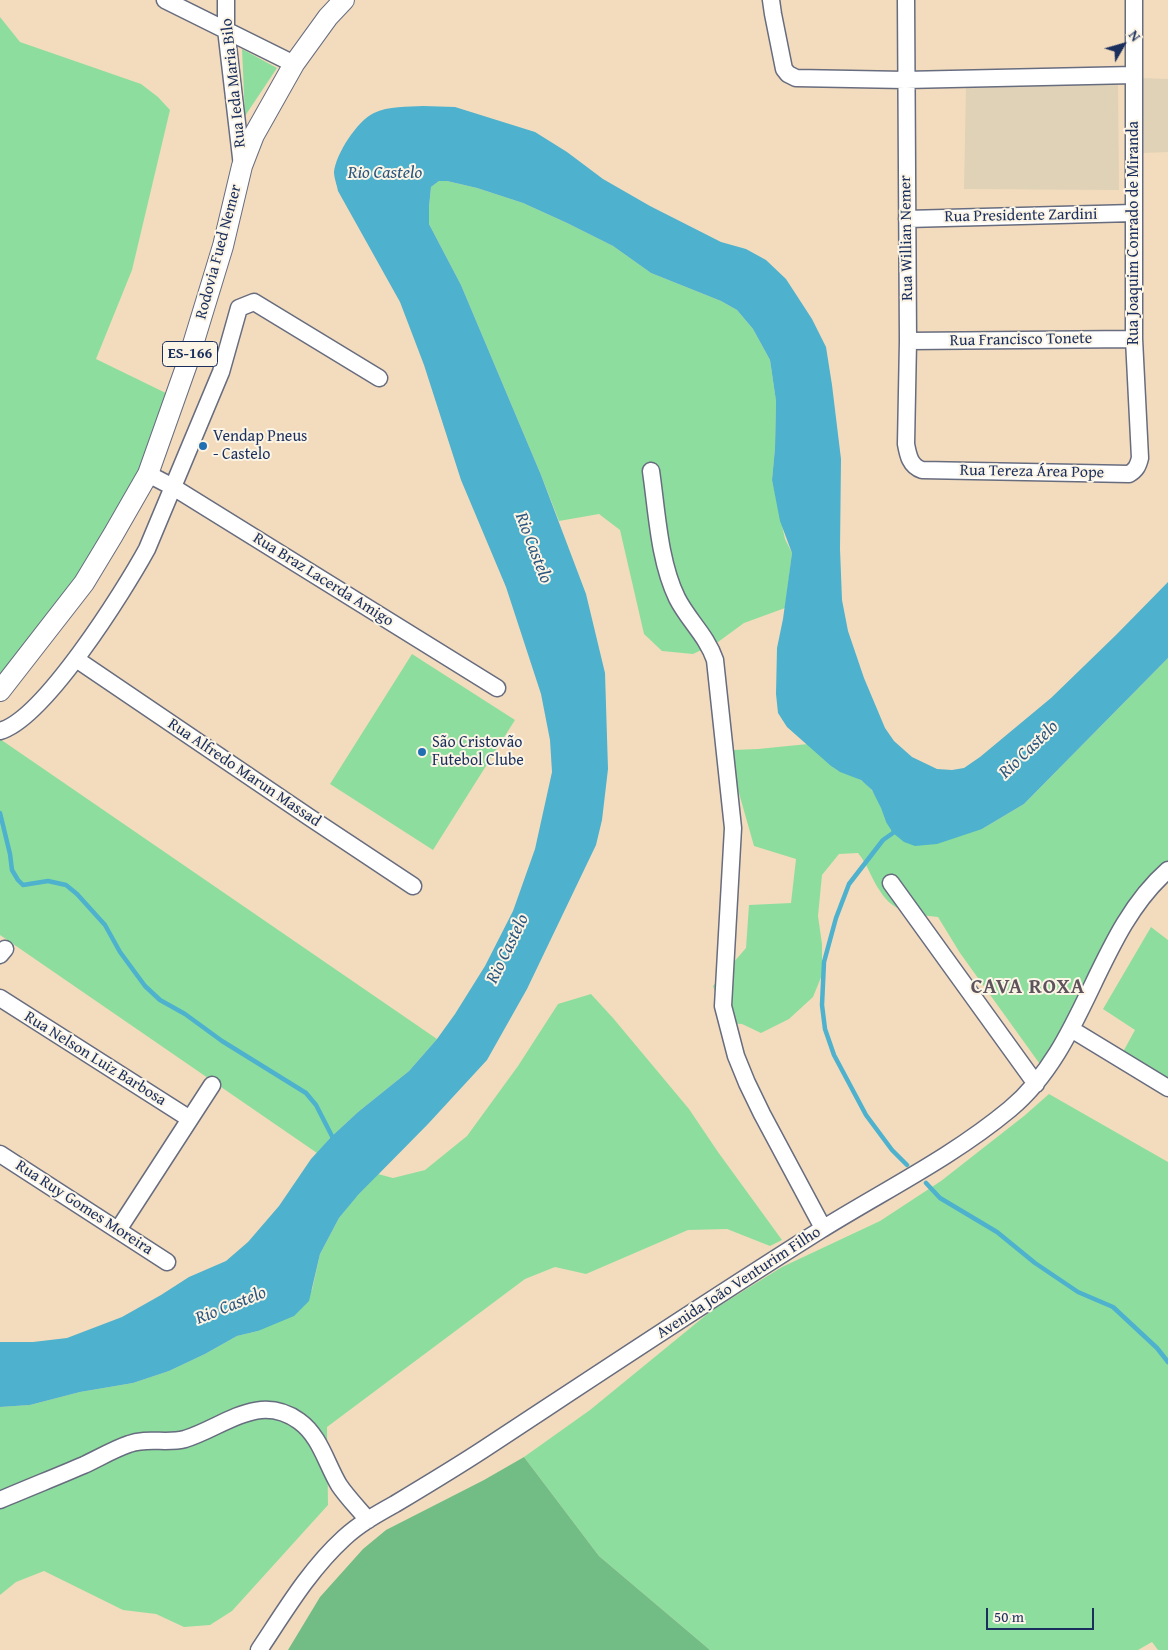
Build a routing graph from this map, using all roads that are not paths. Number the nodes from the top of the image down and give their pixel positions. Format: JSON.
{"nodes":[{"id":1,"x":165,"y":0,"type":"edge"},
{"id":2,"x":226,"y":0,"type":"edge"},
{"id":3,"x":344,"y":0,"type":"edge"},
{"id":4,"x":771,"y":0,"type":"edge"},
{"id":5,"x":906,"y":0,"type":"edge"},
{"id":6,"x":1134,"y":0,"type":"edge"},
{"id":7,"x":226,"y":29,"type":"junction"},
{"id":8,"x":294,"y":64,"type":"junction"},
{"id":9,"x":1134,"y":75,"type":"junction"},
{"id":10,"x":905,"y":80,"type":"junction"},
{"id":11,"x":242,"y":166,"type":"junction"},
{"id":12,"x":1134,"y":213,"type":"junction"},
{"id":13,"x":908,"y":219,"type":"junction"},
{"id":14,"x":1134,"y":339,"type":"junction"},
{"id":15,"x":908,"y":341,"type":"junction"},
{"id":16,"x":379,"y":378,"type":"dead end"},
{"id":17,"x":1138,"y":465,"type":"joint"},
{"id":18,"x":922,"y":470,"type":"joint"},
{"id":19,"x":651,"y":471,"type":"dead end"},
{"id":20,"x":148,"y":474,"type":"junction"},
{"id":21,"x":173,"y":487,"type":"junction"},
{"id":22,"x":76,"y":659,"type":"junction"},
{"id":23,"x":3,"y":682,"type":"edge"},
{"id":24,"x":497,"y":688,"type":"dead end"},
{"id":25,"x":0,"y":731,"type":"edge"},
{"id":26,"x":1167,"y":873,"type":"edge"},
{"id":27,"x":891,"y":883,"type":"dead end"},
{"id":28,"x":413,"y":886,"type":"dead end"},
{"id":29,"x":0,"y":998,"type":"edge"},
{"id":30,"x":1071,"y":1029,"type":"junction"},
{"id":31,"x":1036,"y":1084,"type":"junction"},
{"id":32,"x":212,"y":1085,"type":"dead end"},
{"id":33,"x":1168,"y":1088,"type":"edge"},
{"id":34,"x":190,"y":1119,"type":"junction"},
{"id":35,"x":0,"y":1154,"type":"edge"},
{"id":36,"x":823,"y":1228,"type":"junction"},
{"id":37,"x":118,"y":1230,"type":"junction"},
{"id":38,"x":167,"y":1262,"type":"dead end"},
{"id":39,"x":0,"y":1500,"type":"edge"},
{"id":40,"x":368,"y":1520,"type":"junction"},
{"id":41,"x":259,"y":1650,"type":"edge"}],
"edges":[{"from":1,"to":7,"type":"street"},
{"from":2,"to":7,"type":"street","name":"Rua Ieda Maria Bilo"},
{"from":3,"to":8,"type":"main road","name":"Rodovia Fued Nemer","number":"ES-166"},
{"from":4,"to":10,"type":"street"},
{"from":5,"to":10,"type":"street","name":"Rua Willian Nemer"},
{"from":6,"to":9,"type":"street","name":"Rua Joaquim Conrado de Miranda"},
{"from":7,"to":8,"type":"street"},
{"from":7,"to":11,"type":"street","name":"Rua Ieda Maria Bilo"},
{"from":8,"to":11,"type":"main road","name":"Rodovia Fued Nemer","number":"ES-166"},
{"from":9,"to":10,"type":"street"},
{"from":9,"to":12,"type":"street","name":"Rua Joaquim Conrado de Miranda"},
{"from":10,"to":13,"type":"street","name":"Rua Willian Nemer"},
{"from":11,"to":20,"type":"main road","name":"Rodovia Fued Nemer","number":"ES-166"},
{"from":12,"to":13,"type":"street","name":"Rua Presidente Zardini"},
{"from":12,"to":14,"type":"street","name":"Rua Joaquim Conrado de Miranda"},
{"from":13,"to":15,"type":"street","name":"Rua Willian Nemer"},
{"from":14,"to":15,"type":"street","name":"Rua Francisco Tonete"},
{"from":14,"to":17,"type":"street","name":"Rua Joaquim Conrado de Miranda"},
{"from":15,"to":18,"type":"street","name":"Rua Willian Nemer"},
{"from":16,"to":21,"type":"street"},
{"from":17,"to":18,"type":"street","name":"Rua Tereza Área Pope"},
{"from":19,"to":36,"type":"street"},
{"from":20,"to":21,"type":"street","name":"Rua Braz Lacerda Amigo"},
{"from":20,"to":23,"type":"main road","name":"Rodovia Fued Nemer","number":"ES-166"},
{"from":21,"to":22,"type":"street"},
{"from":21,"to":24,"type":"street","name":"Rua Braz Lacerda Amigo"},
{"from":22,"to":25,"type":"street"},
{"from":22,"to":28,"type":"street","name":"Rua Alfredo Marun Massad"},
{"from":26,"to":30,"type":"street","name":"Avenida João Venturim Filho"},
{"from":27,"to":31,"type":"street"},
{"from":29,"to":34,"type":"street","name":"Rua Nelson Luiz Barbosa"},
{"from":30,"to":31,"type":"street","name":"Avenida João Venturim Filho"},
{"from":30,"to":33,"type":"street"},
{"from":31,"to":36,"type":"street","name":"Avenida João Venturim Filho"},
{"from":32,"to":34,"type":"street"},
{"from":34,"to":37,"type":"street"},
{"from":35,"to":37,"type":"street","name":"Rua Ruy Gomes Moreira"},
{"from":36,"to":40,"type":"street","name":"Avenida João Venturim Filho"},
{"from":37,"to":38,"type":"street","name":"Rua Ruy Gomes Moreira"},
{"from":39,"to":40,"type":"street"},
{"from":40,"to":41,"type":"street","name":"Avenida João Venturim Filho"}]}
